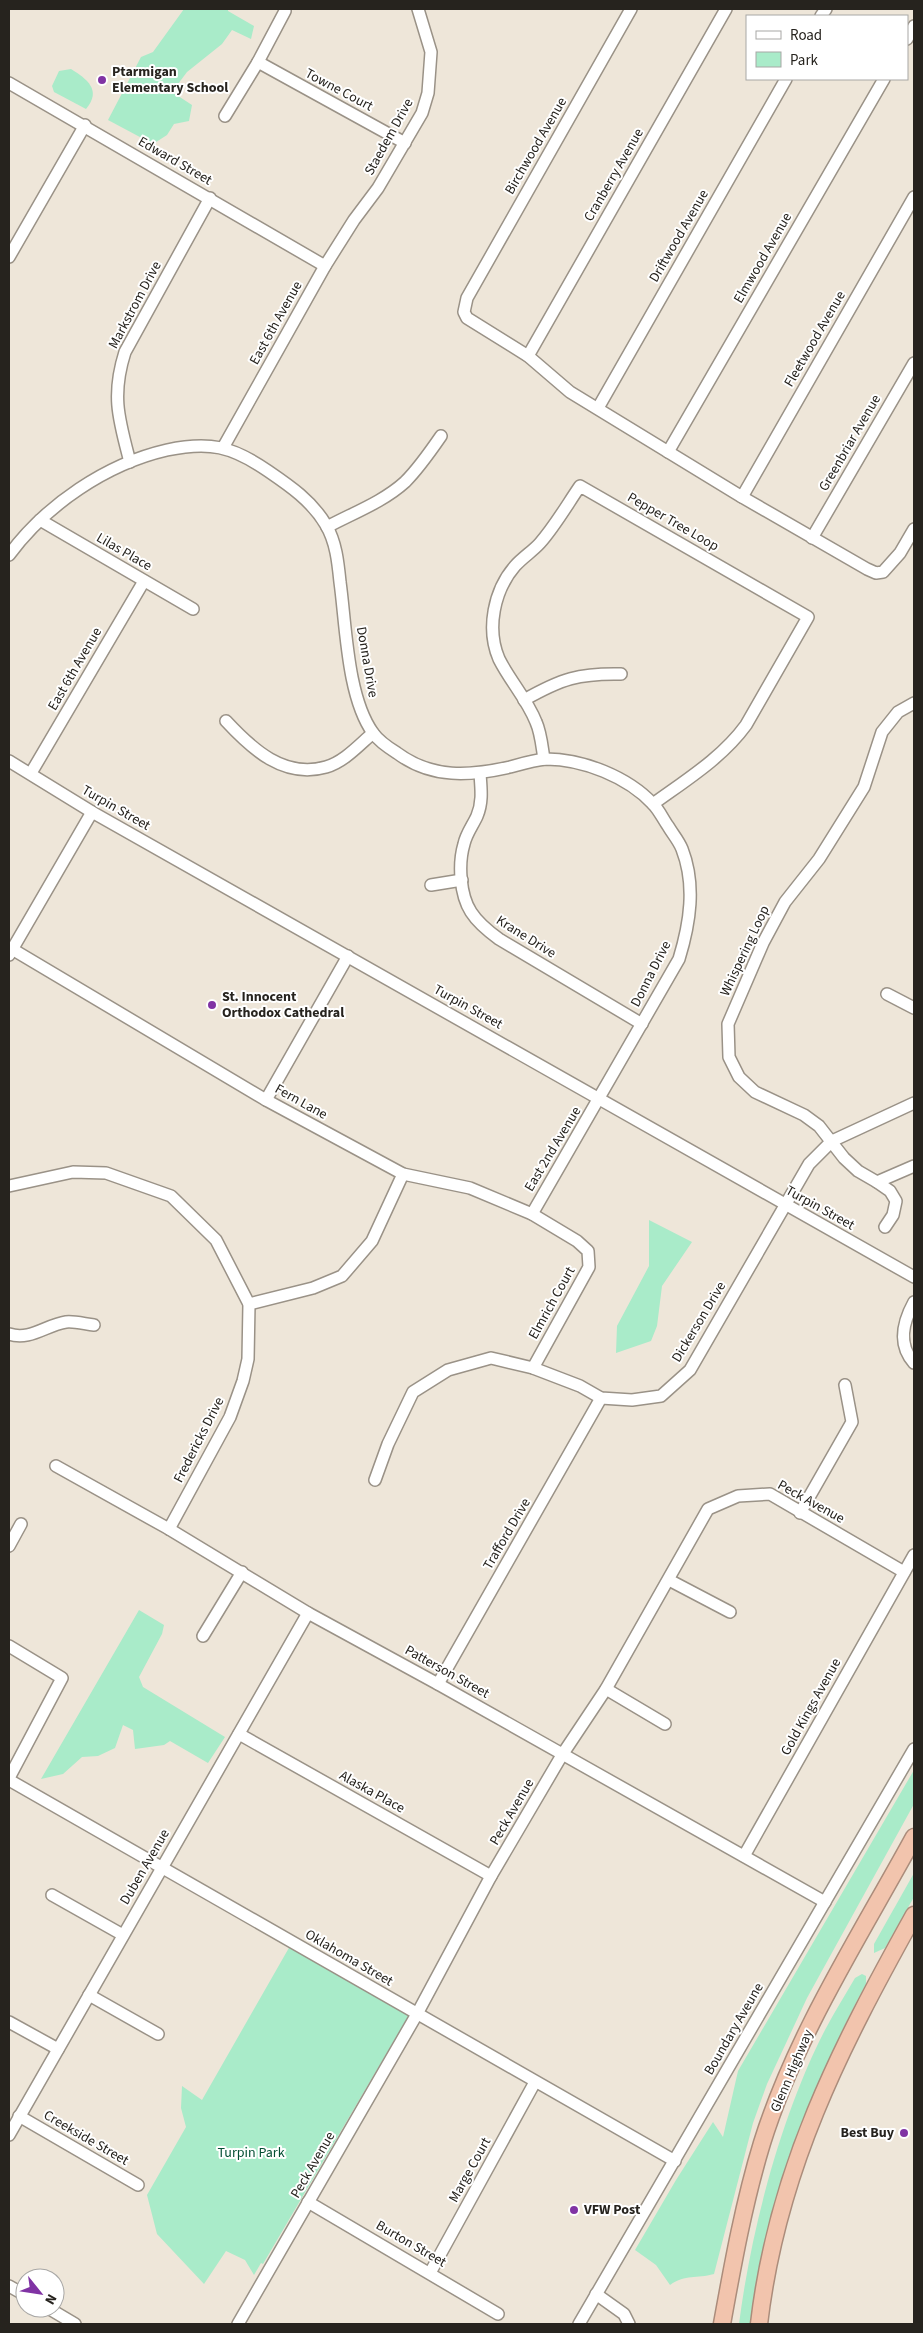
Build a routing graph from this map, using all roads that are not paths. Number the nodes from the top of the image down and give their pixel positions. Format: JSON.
{"nodes":[{"id":1,"x":418,"y":9,"type":"edge"},
{"id":2,"x":631,"y":9,"type":"edge"},
{"id":3,"x":726,"y":9,"type":"edge"},
{"id":4,"x":285,"y":11,"type":"dead end"},
{"id":5,"x":914,"y":26,"type":"edge"},
{"id":6,"x":908,"y":37,"type":"edge"},
{"id":7,"x":258,"y":62,"type":"junction"},
{"id":8,"x":785,"y":80,"type":"edge"},
{"id":9,"x":883,"y":80,"type":"edge"},
{"id":10,"x":9,"y":84,"type":"edge"},
{"id":11,"x":225,"y":116,"type":"dead end"},
{"id":12,"x":85,"y":125,"type":"junction"},
{"id":13,"x":405,"y":143,"type":"junction"},
{"id":14,"x":914,"y":197,"type":"edge"},
{"id":15,"x":210,"y":198,"type":"junction"},
{"id":16,"x":9,"y":257,"type":"edge"},
{"id":17,"x":325,"y":266,"type":"junction"},
{"id":18,"x":528,"y":356,"type":"junction"},
{"id":19,"x":914,"y":363,"type":"edge"},
{"id":20,"x":598,"y":408,"type":"junction"},
{"id":21,"x":441,"y":436,"type":"dead end"},
{"id":22,"x":224,"y":446,"type":"junction"},
{"id":23,"x":668,"y":452,"type":"junction"},
{"id":24,"x":130,"y":462,"type":"junction"},
{"id":25,"x":742,"y":497,"type":"junction"},
{"id":26,"x":40,"y":520,"type":"junction"},
{"id":27,"x":327,"y":527,"type":"junction"},
{"id":28,"x":914,"y":530,"type":"edge"},
{"id":29,"x":812,"y":538,"type":"junction"},
{"id":30,"x":9,"y":555,"type":"edge"},
{"id":31,"x":144,"y":581,"type":"junction"},
{"id":32,"x":193,"y":609,"type":"dead end"},
{"id":33,"x":621,"y":674,"type":"dead end"},
{"id":34,"x":524,"y":700,"type":"junction"},
{"id":35,"x":914,"y":703,"type":"edge"},
{"id":36,"x":226,"y":721,"type":"dead end"},
{"id":37,"x":373,"y":734,"type":"junction"},
{"id":38,"x":544,"y":759,"type":"junction"},
{"id":39,"x":9,"y":761,"type":"edge"},
{"id":40,"x":31,"y":773,"type":"junction"},
{"id":41,"x":480,"y":774,"type":"junction"},
{"id":42,"x":653,"y":804,"type":"junction"},
{"id":43,"x":92,"y":812,"type":"junction"},
{"id":44,"x":462,"y":880,"type":"junction"},
{"id":45,"x":431,"y":885,"type":"dead end"},
{"id":46,"x":10,"y":952,"type":"edge"},
{"id":47,"x":348,"y":956,"type":"junction"},
{"id":48,"x":887,"y":994,"type":"dead end"},
{"id":49,"x":914,"y":1008,"type":"edge"},
{"id":50,"x":642,"y":1024,"type":"junction"},
{"id":51,"x":600,"y":1099,"type":"junction"},
{"id":52,"x":266,"y":1100,"type":"junction"},
{"id":53,"x":914,"y":1103,"type":"edge"},
{"id":54,"x":832,"y":1141,"type":"junction"},
{"id":55,"x":914,"y":1166,"type":"edge"},
{"id":56,"x":403,"y":1174,"type":"junction"},
{"id":57,"x":877,"y":1182,"type":"junction"},
{"id":58,"x":9,"y":1186,"type":"edge"},
{"id":59,"x":785,"y":1206,"type":"junction"},
{"id":60,"x":532,"y":1214,"type":"junction"},
{"id":61,"x":885,"y":1227,"type":"dead end"},
{"id":62,"x":588,"y":1251,"type":"joint"},
{"id":63,"x":914,"y":1278,"type":"edge"},
{"id":64,"x":914,"y":1302,"type":"edge"},
{"id":65,"x":249,"y":1304,"type":"junction"},
{"id":66,"x":94,"y":1325,"type":"dead end"},
{"id":67,"x":9,"y":1334,"type":"edge"},
{"id":68,"x":914,"y":1363,"type":"edge"},
{"id":69,"x":533,"y":1368,"type":"junction"},
{"id":70,"x":845,"y":1385,"type":"dead end"},
{"id":71,"x":601,"y":1398,"type":"junction"},
{"id":72,"x":56,"y":1466,"type":"dead end"},
{"id":73,"x":375,"y":1480,"type":"dead end"},
{"id":74,"x":800,"y":1513,"type":"junction"},
{"id":75,"x":21,"y":1524,"type":"dead end"},
{"id":76,"x":169,"y":1529,"type":"junction"},
{"id":77,"x":9,"y":1546,"type":"edge"},
{"id":78,"x":914,"y":1555,"type":"edge"},
{"id":79,"x":242,"y":1572,"type":"junction"},
{"id":80,"x":904,"y":1572,"type":"junction"},
{"id":81,"x":669,"y":1580,"type":"junction"},
{"id":82,"x":730,"y":1612,"type":"dead end"},
{"id":83,"x":308,"y":1613,"type":"junction"},
{"id":84,"x":204,"y":1636,"type":"dead end"},
{"id":85,"x":9,"y":1646,"type":"edge"},
{"id":86,"x":438,"y":1684,"type":"junction"},
{"id":87,"x":606,"y":1689,"type":"junction"},
{"id":88,"x":665,"y":1724,"type":"dead end"},
{"id":89,"x":239,"y":1734,"type":"junction"},
{"id":90,"x":914,"y":1749,"type":"edge"},
{"id":91,"x":562,"y":1755,"type":"junction"},
{"id":92,"x":9,"y":1779,"type":"edge"},
{"id":93,"x":914,"y":1837,"type":"edge"},
{"id":94,"x":744,"y":1856,"type":"junction"},
{"id":95,"x":162,"y":1868,"type":"junction"},
{"id":96,"x":491,"y":1876,"type":"junction"},
{"id":97,"x":52,"y":1895,"type":"dead end"},
{"id":98,"x":825,"y":1902,"type":"junction"},
{"id":99,"x":914,"y":1914,"type":"edge"},
{"id":100,"x":123,"y":1935,"type":"junction"},
{"id":101,"x":89,"y":1995,"type":"junction"},
{"id":102,"x":417,"y":2014,"type":"junction"},
{"id":103,"x":9,"y":2022,"type":"edge"},
{"id":104,"x":158,"y":2034,"type":"dead end"},
{"id":105,"x":58,"y":2048,"type":"junction"},
{"id":106,"x":535,"y":2082,"type":"junction"},
{"id":107,"x":20,"y":2116,"type":"junction"},
{"id":108,"x":9,"y":2135,"type":"edge"},
{"id":109,"x":675,"y":2160,"type":"junction"},
{"id":110,"x":138,"y":2185,"type":"dead end"},
{"id":111,"x":308,"y":2202,"type":"junction"},
{"id":112,"x":430,"y":2273,"type":"junction"},
{"id":113,"x":596,"y":2294,"type":"junction"},
{"id":114,"x":498,"y":2314,"type":"dead end"},
{"id":115,"x":238,"y":2324,"type":"edge"},
{"id":116,"x":579,"y":2324,"type":"edge"},
{"id":117,"x":630,"y":2324,"type":"edge"},
{"id":118,"x":722,"y":2324,"type":"edge"},
{"id":119,"x":759,"y":2324,"type":"edge"}],
"edges":[{"from":1,"to":13,"type":"street","name":"Staedem Drive"},
{"from":2,"to":18,"type":"street","name":"Birchwood Avenue"},
{"from":3,"to":18,"type":"street","name":"Cranberry Avenue"},
{"from":4,"to":7,"type":"street"},
{"from":5,"to":6,"type":"street"},
{"from":7,"to":11,"type":"street"},
{"from":7,"to":13,"type":"street","name":"Towne Court"},
{"from":8,"to":20,"type":"street","name":"Driftwood Avenue"},
{"from":9,"to":23,"type":"street","name":"Elmwood Avenue"},
{"from":10,"to":12,"type":"street","name":"Edward Street"},
{"from":12,"to":15,"type":"street","name":"Edward Street"},
{"from":12,"to":16,"type":"street"},
{"from":13,"to":17,"type":"street","name":"Staedem Drive"},
{"from":14,"to":25,"type":"street","name":"Fleetwood Avenue"},
{"from":15,"to":17,"type":"street","name":"Edward Street"},
{"from":15,"to":24,"type":"street","name":"Markstrom Drive"},
{"from":17,"to":22,"type":"street","name":"East 6th Avenue"},
{"from":18,"to":20,"type":"street"},
{"from":19,"to":29,"type":"street","name":"Greenbriar Avenue"},
{"from":20,"to":23,"type":"street"},
{"from":21,"to":27,"type":"street"},
{"from":22,"to":24,"type":"street","name":"Donna Drive"},
{"from":22,"to":27,"type":"street","name":"Donna Drive"},
{"from":23,"to":25,"type":"street"},
{"from":24,"to":26,"type":"street","name":"Donna Drive"},
{"from":25,"to":29,"type":"street"},
{"from":26,"to":30,"type":"street","name":"Donna Drive"},
{"from":26,"to":31,"type":"street","name":"Lilas Place"},
{"from":27,"to":37,"type":"street","name":"Donna Drive"},
{"from":28,"to":29,"type":"street"},
{"from":31,"to":32,"type":"street","name":"Lilas Place"},
{"from":31,"to":40,"type":"street","name":"East 6th Avenue"},
{"from":33,"to":34,"type":"street"},
{"from":34,"to":38,"type":"street","name":"Pepper Tree Loop"},
{"from":34,"to":42,"type":"street","name":"Pepper Tree Loop"},
{"from":35,"to":54,"type":"street","name":"Whispering Loop"},
{"from":36,"to":37,"type":"street"},
{"from":37,"to":41,"type":"street","name":"Donna Drive"},
{"from":38,"to":41,"type":"street","name":"Donna Drive"},
{"from":38,"to":42,"type":"street","name":"Donna Drive"},
{"from":39,"to":40,"type":"street","name":"Turpin Street"},
{"from":40,"to":43,"type":"street","name":"Turpin Street"},
{"from":41,"to":44,"type":"street","name":"Krane Drive"},
{"from":42,"to":50,"type":"street","name":"Donna Drive"},
{"from":43,"to":46,"type":"street"},
{"from":43,"to":47,"type":"street","name":"Turpin Street"},
{"from":44,"to":45,"type":"street"},
{"from":44,"to":50,"type":"street","name":"Krane Drive"},
{"from":46,"to":52,"type":"street","name":"Fern Lane"},
{"from":47,"to":51,"type":"street","name":"Turpin Street"},
{"from":47,"to":52,"type":"street"},
{"from":48,"to":49,"type":"street"},
{"from":50,"to":51,"type":"street","name":"Donna Drive"},
{"from":51,"to":59,"type":"street","name":"Turpin Street"},
{"from":51,"to":60,"type":"street","name":"East 2nd Avenue"},
{"from":52,"to":56,"type":"street","name":"Fern Lane"},
{"from":53,"to":54,"type":"street"},
{"from":54,"to":57,"type":"street","name":"Whispering Loop"},
{"from":54,"to":59,"type":"street","name":"Dickerson Drive"},
{"from":55,"to":57,"type":"street"},
{"from":56,"to":60,"type":"street","name":"Fern Lane"},
{"from":56,"to":65,"type":"street"},
{"from":57,"to":61,"type":"street","name":"Whispering Loop"},
{"from":58,"to":65,"type":"street","name":"Fredericks Drive"},
{"from":59,"to":63,"type":"street","name":"Turpin Street"},
{"from":59,"to":71,"type":"street","name":"Dickerson Drive"},
{"from":60,"to":62,"type":"street","name":"Fern Lane"},
{"from":62,"to":69,"type":"street","name":"Elmrich Court"},
{"from":64,"to":68,"type":"street"},
{"from":65,"to":76,"type":"street","name":"Fredericks Drive"},
{"from":66,"to":67,"type":"street"},
{"from":69,"to":71,"type":"street","name":"Dickerson Drive"},
{"from":69,"to":73,"type":"street","name":"Dickerson Drive"},
{"from":70,"to":74,"type":"street"},
{"from":71,"to":86,"type":"street","name":"Trafford Drive"},
{"from":72,"to":76,"type":"street","name":"Patterson Street"},
{"from":74,"to":80,"type":"street","name":"Peck Avenue"},
{"from":74,"to":81,"type":"street","name":"Peck Avenue"},
{"from":75,"to":77,"type":"street"},
{"from":76,"to":79,"type":"street","name":"Patterson Street"},
{"from":78,"to":80,"type":"street","name":"Gold Kings Avenue"},
{"from":79,"to":83,"type":"street","name":"Patterson Street"},
{"from":79,"to":84,"type":"street"},
{"from":80,"to":94,"type":"street","name":"Gold Kings Avenue"},
{"from":81,"to":82,"type":"street"},
{"from":81,"to":87,"type":"street","name":"Peck Avenue"},
{"from":83,"to":86,"type":"street","name":"Patterson Street"},
{"from":83,"to":89,"type":"street","name":"Duben Avenue"},
{"from":85,"to":92,"type":"street"},
{"from":86,"to":91,"type":"street","name":"Patterson Street"},
{"from":87,"to":88,"type":"street"},
{"from":87,"to":91,"type":"street","name":"Peck Avenue"},
{"from":89,"to":95,"type":"street","name":"Duben Avenue"},
{"from":89,"to":96,"type":"street","name":"Alaska Place"},
{"from":90,"to":98,"type":"street","name":"Boundary Aveune"},
{"from":91,"to":94,"type":"street","name":"Patterson Street"},
{"from":91,"to":96,"type":"street","name":"Peck Avenue"},
{"from":92,"to":95,"type":"street","name":"Oklahoma Street"},
{"from":93,"to":118,"type":"highway","name":"Glenn Highway"},
{"from":94,"to":98,"type":"street","name":"Patterson Street"},
{"from":95,"to":100,"type":"street","name":"Duben Avenue"},
{"from":95,"to":102,"type":"street","name":"Oklahoma Street"},
{"from":96,"to":102,"type":"street","name":"Peck Avenue"},
{"from":97,"to":100,"type":"street"},
{"from":98,"to":109,"type":"street","name":"Boundary Aveune"},
{"from":99,"to":119,"type":"highway"},
{"from":100,"to":101,"type":"street","name":"Duben Avenue"},
{"from":101,"to":104,"type":"street"},
{"from":101,"to":105,"type":"street","name":"Duben Avenue"},
{"from":102,"to":106,"type":"street","name":"Oklahoma Street"},
{"from":102,"to":111,"type":"street","name":"Peck Avenue"},
{"from":103,"to":105,"type":"street"},
{"from":105,"to":107,"type":"street","name":"Duben Avenue"},
{"from":106,"to":109,"type":"street","name":"Oklahoma Street"},
{"from":106,"to":112,"type":"street","name":"Marge Court"},
{"from":107,"to":108,"type":"street","name":"Duben Avenue"},
{"from":107,"to":110,"type":"street","name":"Creekside Street"},
{"from":109,"to":113,"type":"street","name":"Boundary Aveune"},
{"from":111,"to":112,"type":"street","name":"Burton Street"},
{"from":111,"to":115,"type":"street","name":"Peck Avenue"},
{"from":112,"to":114,"type":"street","name":"Burton Street"},
{"from":113,"to":116,"type":"street","name":"Boundary Aveune"},
{"from":113,"to":117,"type":"street"}]}
